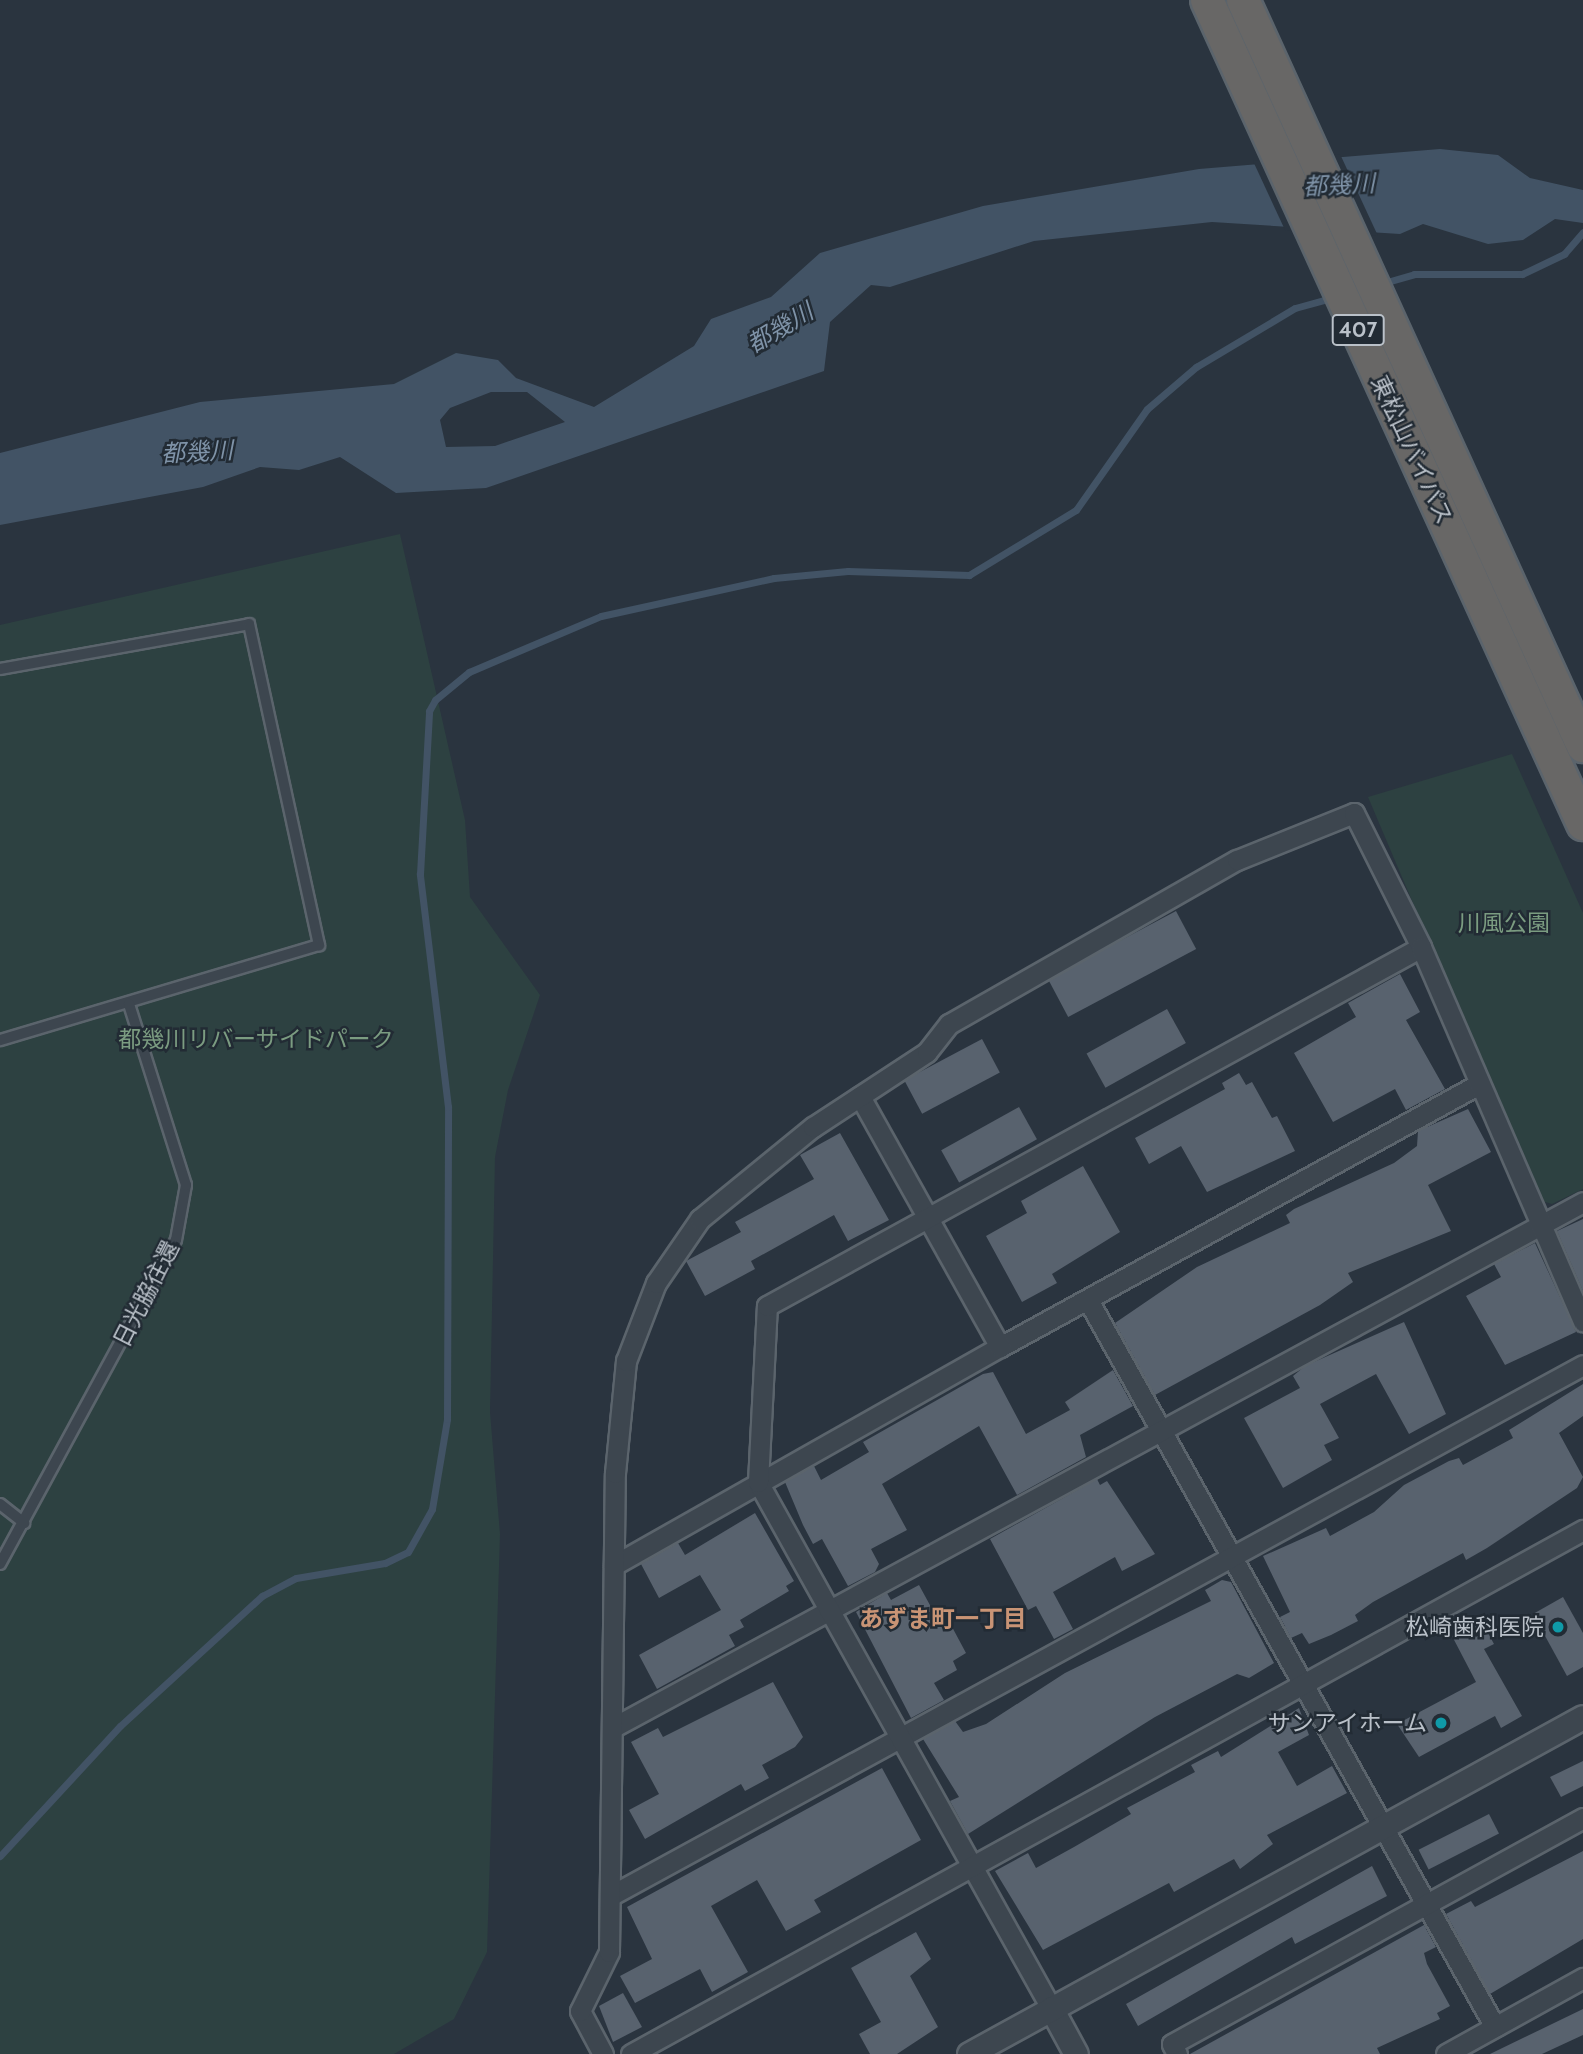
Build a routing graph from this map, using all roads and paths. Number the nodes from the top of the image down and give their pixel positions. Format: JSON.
{"nodes":[{"id":1,"x":1207,"y":0,"type":"edge"},
{"id":2,"x":1243,"y":0,"type":"edge"},
{"id":3,"x":0,"y":669,"type":"edge"},
{"id":4,"x":1583,"y":746,"type":"edge"},
{"id":5,"x":1583,"y":824,"type":"edge"},
{"id":6,"x":1421,"y":947,"type":"junction"},
{"id":7,"x":129,"y":1004,"type":"junction"},
{"id":8,"x":0,"y":1040,"type":"edge"},
{"id":9,"x":1479,"y":1084,"type":"junction"},
{"id":10,"x":860,"y":1096,"type":"junction"},
{"id":11,"x":1583,"y":1202,"type":"edge"},
{"id":12,"x":928,"y":1219,"type":"junction"},
{"id":13,"x":1538,"y":1223,"type":"junction"},
{"id":14,"x":1088,"y":1300,"type":"junction"},
{"id":15,"x":1583,"y":1322,"type":"edge"},
{"id":16,"x":1000,"y":1347,"type":"junction"},
{"id":17,"x":1583,"y":1365,"type":"edge"},
{"id":18,"x":1162,"y":1432,"type":"junction"},
{"id":19,"x":758,"y":1482,"type":"junction"},
{"id":20,"x":0,"y":1504,"type":"edge"},
{"id":21,"x":24,"y":1523,"type":"junction"},
{"id":22,"x":1583,"y":1530,"type":"edge"},
{"id":23,"x":1233,"y":1558,"type":"junction"},
{"id":24,"x":0,"y":1564,"type":"edge"},
{"id":25,"x":614,"y":1565,"type":"junction"},
{"id":26,"x":829,"y":1614,"type":"junction"},
{"id":27,"x":1305,"y":1686,"type":"junction"},
{"id":28,"x":1583,"y":1717,"type":"edge"},
{"id":29,"x":612,"y":1728,"type":"junction"},
{"id":30,"x":900,"y":1741,"type":"junction"},
{"id":31,"x":1583,"y":1818,"type":"edge"},
{"id":32,"x":1383,"y":1825,"type":"junction"},
{"id":33,"x":972,"y":1870,"type":"junction"},
{"id":34,"x":610,"y":1896,"type":"junction"},
{"id":35,"x":1426,"y":1903,"type":"junction"},
{"id":36,"x":1583,"y":1978,"type":"edge"},
{"id":37,"x":1051,"y":2008,"type":"junction"},
{"id":38,"x":1495,"y":2027,"type":"junction"},
{"id":39,"x":603,"y":2054,"type":"edge"},
{"id":40,"x":631,"y":2054,"type":"edge"},
{"id":41,"x":969,"y":2054,"type":"edge"},
{"id":42,"x":1076,"y":2054,"type":"edge"},
{"id":43,"x":1177,"y":2054,"type":"edge"},
{"id":44,"x":1446,"y":2054,"type":"edge"}],
"edges":[{"from":1,"to":5,"type":"highway","name":"東松山バイパス","number":"407"},
{"from":2,"to":4,"type":"highway","name":"東松山バイパス","number":"407"},
{"from":3,"to":7,"type":"lane"},
{"from":6,"to":9,"type":"street"},
{"from":6,"to":10,"type":"street"},
{"from":6,"to":12,"type":"street"},
{"from":7,"to":8,"type":"lane"},
{"from":7,"to":21,"type":"lane","name":"日光脇往還"},
{"from":9,"to":13,"type":"street"},
{"from":9,"to":14,"type":"street"},
{"from":10,"to":12,"type":"street"},
{"from":10,"to":25,"type":"street"},
{"from":11,"to":13,"type":"street"},
{"from":12,"to":16,"type":"street"},
{"from":12,"to":19,"type":"street"},
{"from":13,"to":15,"type":"street"},
{"from":13,"to":18,"type":"street"},
{"from":14,"to":16,"type":"street"},
{"from":14,"to":18,"type":"street"},
{"from":16,"to":19,"type":"street"},
{"from":17,"to":23,"type":"street"},
{"from":18,"to":23,"type":"street"},
{"from":18,"to":26,"type":"street"},
{"from":19,"to":25,"type":"street"},
{"from":19,"to":26,"type":"street"},
{"from":20,"to":21,"type":"lane"},
{"from":21,"to":24,"type":"lane","name":"日光脇往還"},
{"from":22,"to":27,"type":"street"},
{"from":23,"to":27,"type":"street"},
{"from":23,"to":30,"type":"street"},
{"from":25,"to":29,"type":"street"},
{"from":26,"to":29,"type":"street"},
{"from":26,"to":30,"type":"street"},
{"from":27,"to":32,"type":"street"},
{"from":27,"to":33,"type":"street"},
{"from":28,"to":32,"type":"street"},
{"from":29,"to":34,"type":"street"},
{"from":30,"to":33,"type":"street"},
{"from":30,"to":34,"type":"street"},
{"from":31,"to":35,"type":"street"},
{"from":32,"to":35,"type":"street"},
{"from":32,"to":37,"type":"street"},
{"from":33,"to":37,"type":"street"},
{"from":33,"to":40,"type":"street"},
{"from":34,"to":39,"type":"street"},
{"from":35,"to":38,"type":"street"},
{"from":35,"to":43,"type":"street"},
{"from":36,"to":38,"type":"street"},
{"from":37,"to":41,"type":"street"},
{"from":37,"to":42,"type":"street"},
{"from":38,"to":44,"type":"street"}]}
